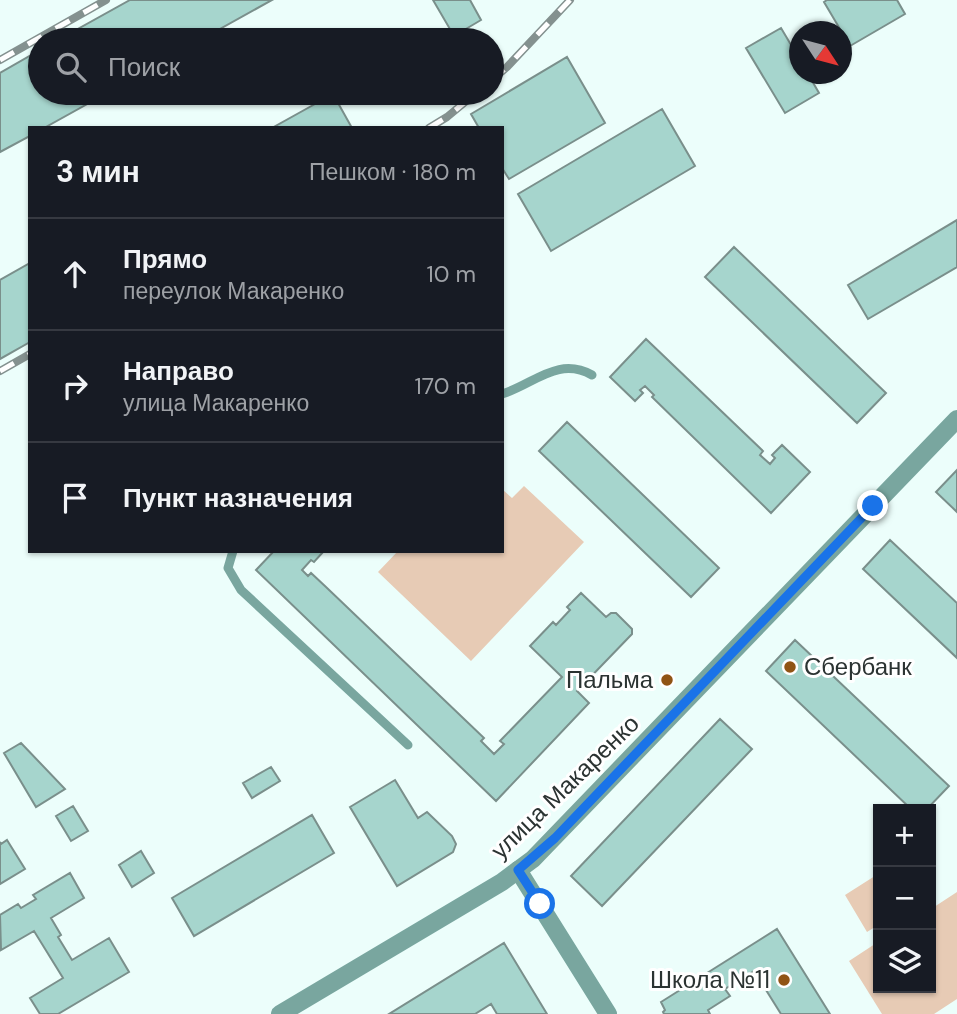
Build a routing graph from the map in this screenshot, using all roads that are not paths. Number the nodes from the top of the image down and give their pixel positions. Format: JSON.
{"nodes":[{"id":1,"x":592,"y":374,"type":"dead end"},
{"id":2,"x":504,"y":393,"type":"edge"},
{"id":3,"x":957,"y":419,"type":"edge"},
{"id":4,"x":232,"y":553,"type":"edge"},
{"id":5,"x":408,"y":745,"type":"dead end"},
{"id":6,"x":518,"y":870,"type":"junction"},
{"id":7,"x":280,"y":1014,"type":"edge"},
{"id":8,"x":608,"y":1014,"type":"edge"}],
"edges":[{"from":1,"to":2,"type":"lane"},
{"from":3,"to":6,"type":"street","name":"улица Макаренко"},
{"from":4,"to":5,"type":"lane"},
{"from":6,"to":7,"type":"street","name":"улица Макаренко"},
{"from":6,"to":8,"type":"street"}]}
